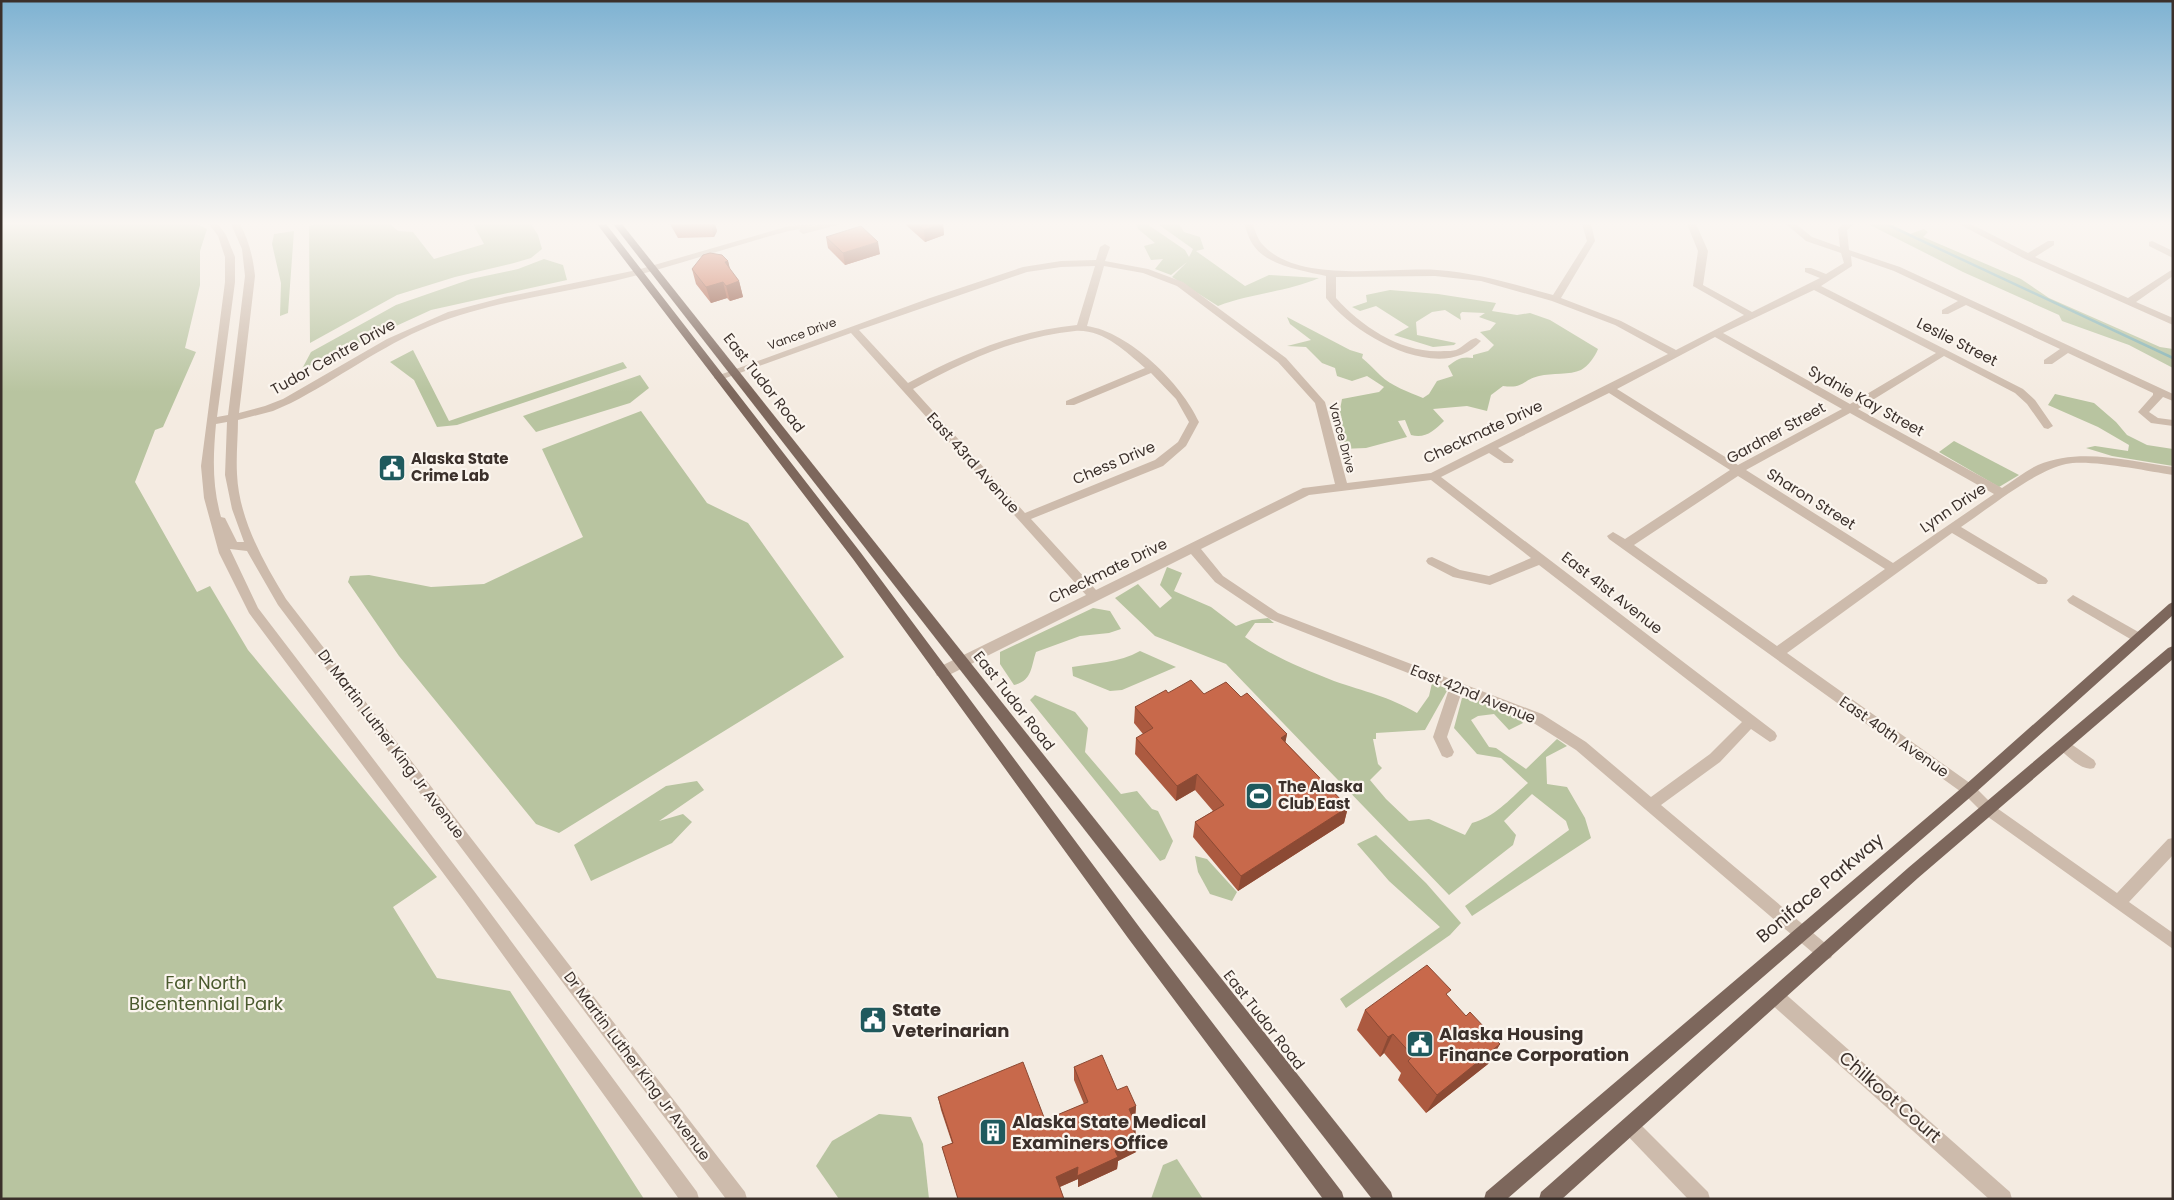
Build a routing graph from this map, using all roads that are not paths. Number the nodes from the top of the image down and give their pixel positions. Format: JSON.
{"nodes":[{"id":1,"x":230,"y":280,"type":"edge"},
{"id":2,"x":250,"y":280,"type":"edge"},
{"id":3,"x":612,"y":280,"type":"edge"},
{"id":4,"x":652,"y":280,"type":"edge"},
{"id":5,"x":653,"y":280,"type":"edge"},
{"id":6,"x":994,"y":280,"type":"edge"},
{"id":7,"x":1095,"y":280,"type":"edge"},
{"id":8,"x":1169,"y":280,"type":"edge"},
{"id":9,"x":1331,"y":280,"type":"edge"},
{"id":10,"x":1489,"y":280,"type":"edge"},
{"id":11,"x":1567,"y":280,"type":"edge"},
{"id":12,"x":1699,"y":280,"type":"edge"},
{"id":13,"x":1824,"y":280,"type":"edge"},
{"id":14,"x":1922,"y":280,"type":"edge"},
{"id":15,"x":2080,"y":280,"type":"edge"},
{"id":16,"x":2161,"y":280,"type":"edge"},
{"id":17,"x":1814,"y":286,"type":"junction"},
{"id":18,"x":1555,"y":299,"type":"junction"},
{"id":19,"x":1966,"y":301,"type":"junction"},
{"id":20,"x":2129,"y":302,"type":"junction"},
{"id":21,"x":1945,"y":312,"type":"dead end"},
{"id":22,"x":1751,"y":315,"type":"junction"},
{"id":23,"x":2173,"y":322,"type":"edge"},
{"id":24,"x":1082,"y":328,"type":"junction"},
{"id":25,"x":853,"y":329,"type":"junction"},
{"id":26,"x":1715,"y":333,"type":"junction"},
{"id":27,"x":1476,"y":341,"type":"dead end"},
{"id":28,"x":2067,"y":349,"type":"junction"},
{"id":29,"x":1944,"y":352,"type":"junction"},
{"id":30,"x":1676,"y":354,"type":"junction"},
{"id":31,"x":2048,"y":362,"type":"dead end"},
{"id":32,"x":1153,"y":368,"type":"junction"},
{"id":33,"x":734,"y":372,"type":"junction"},
{"id":34,"x":719,"y":377,"type":"junction"},
{"id":35,"x":906,"y":388,"type":"junction"},
{"id":36,"x":1609,"y":389,"type":"junction"},
{"id":37,"x":2158,"y":391,"type":"junction"},
{"id":38,"x":2173,"y":398,"type":"edge"},
{"id":39,"x":1070,"y":402,"type":"dead end"},
{"id":40,"x":1850,"y":409,"type":"junction"},
{"id":41,"x":233,"y":417,"type":"junction"},
{"id":42,"x":211,"y":422,"type":"junction"},
{"id":43,"x":2173,"y":423,"type":"edge"},
{"id":44,"x":2048,"y":426,"type":"dead end"},
{"id":45,"x":1491,"y":448,"type":"junction"},
{"id":46,"x":1508,"y":460,"type":"dead end"},
{"id":47,"x":1738,"y":470,"type":"junction"},
{"id":48,"x":2173,"y":471,"type":"edge"},
{"id":49,"x":1433,"y":476,"type":"junction"},
{"id":50,"x":1342,"y":487,"type":"junction"},
{"id":51,"x":2003,"y":494,"type":"junction"},
{"id":52,"x":210,"y":498,"type":"junction"},
{"id":53,"x":1023,"y":518,"type":"junction"},
{"id":54,"x":1952,"y":527,"type":"junction"},
{"id":55,"x":1612,"y":536,"type":"dead end"},
{"id":56,"x":1625,"y":545,"type":"junction"},
{"id":57,"x":252,"y":547,"type":"junction"},
{"id":58,"x":1193,"y":548,"type":"junction"},
{"id":59,"x":1542,"y":559,"type":"junction"},
{"id":60,"x":1432,"y":561,"type":"dead end"},
{"id":61,"x":1895,"y":570,"type":"junction"},
{"id":62,"x":2042,"y":581,"type":"dead end"},
{"id":63,"x":1094,"y":596,"type":"junction"},
{"id":64,"x":2073,"y":600,"type":"dead end"},
{"id":65,"x":2173,"y":607,"type":"edge"},
{"id":66,"x":2137,"y":637,"type":"junction"},
{"id":67,"x":1776,"y":654,"type":"junction"},
{"id":68,"x":2171,"y":656,"type":"edge"},
{"id":69,"x":962,"y":662,"type":"junction"},
{"id":70,"x":942,"y":672,"type":"junction"},
{"id":71,"x":1457,"y":686,"type":"junction"},
{"id":72,"x":1751,"y":721,"type":"junction"},
{"id":73,"x":1770,"y":736,"type":"dead end"},
{"id":74,"x":2064,"y":745,"type":"junction"},
{"id":75,"x":1447,"y":752,"type":"dead end"},
{"id":76,"x":2089,"y":764,"type":"dead end"},
{"id":77,"x":1969,"y":790,"type":"junction"},
{"id":78,"x":1651,"y":805,"type":"junction"},
{"id":79,"x":1990,"y":810,"type":"junction"},
{"id":80,"x":2173,"y":844,"type":"edge"},
{"id":81,"x":2119,"y":902,"type":"junction"},
{"id":82,"x":1801,"y":932,"type":"junction"},
{"id":83,"x":2173,"y":942,"type":"edge"},
{"id":84,"x":1825,"y":953,"type":"junction"},
{"id":85,"x":1776,"y":997,"type":"junction"},
{"id":86,"x":1630,"y":1126,"type":"junction"},
{"id":87,"x":690,"y":1199,"type":"edge"},
{"id":88,"x":738,"y":1199,"type":"edge"},
{"id":89,"x":1335,"y":1199,"type":"edge"},
{"id":90,"x":1384,"y":1199,"type":"edge"},
{"id":91,"x":1493,"y":1199,"type":"edge"},
{"id":92,"x":1548,"y":1199,"type":"edge"},
{"id":93,"x":1701,"y":1199,"type":"edge"},
{"id":94,"x":2003,"y":1199,"type":"edge"}],
"edges":[{"from":1,"to":42,"type":"street","name":"Dr Martin Luther King Jr Avenue"},
{"from":2,"to":41,"type":"street","name":"Dr Martin Luther King Jr Avenue"},
{"from":3,"to":41,"type":"street","name":"Tudor Centre Drive"},
{"from":4,"to":34,"type":"main road","name":"East Tudor Road"},
{"from":5,"to":33,"type":"main road","name":"East Tudor Road"},
{"from":6,"to":25,"type":"street","name":"Vance Drive"},
{"from":7,"to":24,"type":"street"},
{"from":8,"to":50,"type":"street","name":"Vance Drive"},
{"from":9,"to":27,"type":"street"},
{"from":10,"to":18,"type":"street"},
{"from":11,"to":18,"type":"street"},
{"from":12,"to":22,"type":"street"},
{"from":13,"to":17,"type":"street","name":"Checkmate Drive"},
{"from":14,"to":19,"type":"street"},
{"from":15,"to":20,"type":"street"},
{"from":16,"to":20,"type":"street"},
{"from":17,"to":22,"type":"street","name":"Checkmate Drive"},
{"from":17,"to":29,"type":"street","name":"Leslie Street"},
{"from":18,"to":30,"type":"street"},
{"from":19,"to":21,"type":"street"},
{"from":19,"to":28,"type":"street"},
{"from":20,"to":23,"type":"street"},
{"from":22,"to":26,"type":"street","name":"Checkmate Drive"},
{"from":24,"to":32,"type":"street","name":"Chess Drive"},
{"from":24,"to":35,"type":"street"},
{"from":25,"to":33,"type":"street","name":"Vance Drive"},
{"from":25,"to":35,"type":"street","name":"East 43rd Avenue"},
{"from":26,"to":30,"type":"street","name":"Checkmate Drive"},
{"from":26,"to":40,"type":"street","name":"Sydnie Kay Street"},
{"from":28,"to":31,"type":"street"},
{"from":28,"to":37,"type":"street"},
{"from":29,"to":40,"type":"street","name":"Gardner Street"},
{"from":29,"to":44,"type":"street","name":"Leslie Street"},
{"from":30,"to":36,"type":"street","name":"Checkmate Drive"},
{"from":32,"to":39,"type":"street"},
{"from":32,"to":53,"type":"street","name":"Chess Drive"},
{"from":33,"to":34,"type":"street","name":"Vance Drive"},
{"from":33,"to":69,"type":"main road","name":"East Tudor Road"},
{"from":34,"to":70,"type":"main road","name":"East Tudor Road"},
{"from":35,"to":53,"type":"street","name":"East 43rd Avenue"},
{"from":36,"to":45,"type":"street","name":"Checkmate Drive"},
{"from":36,"to":47,"type":"street","name":"Sharon Street"},
{"from":37,"to":38,"type":"street"},
{"from":37,"to":43,"type":"street"},
{"from":40,"to":47,"type":"street","name":"Gardner Street"},
{"from":40,"to":51,"type":"street","name":"Sydnie Kay Street"},
{"from":41,"to":42,"type":"street","name":"Tudor Centre Drive"},
{"from":41,"to":57,"type":"street","name":"Dr Martin Luther King Jr Avenue"},
{"from":42,"to":52,"type":"street","name":"Dr Martin Luther King Jr Avenue"},
{"from":45,"to":46,"type":"street"},
{"from":45,"to":49,"type":"street","name":"Checkmate Drive"},
{"from":47,"to":56,"type":"street","name":"Gardner Street"},
{"from":47,"to":61,"type":"street","name":"Sharon Street"},
{"from":48,"to":51,"type":"street","name":"Lynn Drive"},
{"from":49,"to":50,"type":"street","name":"Checkmate Drive"},
{"from":49,"to":59,"type":"street","name":"East 41st Avenue"},
{"from":50,"to":58,"type":"street","name":"Checkmate Drive"},
{"from":51,"to":54,"type":"street","name":"Lynn Drive"},
{"from":52,"to":57,"type":"street"},
{"from":52,"to":87,"type":"street","name":"Dr Martin Luther King Jr Avenue"},
{"from":53,"to":63,"type":"street","name":"East 43rd Avenue"},
{"from":54,"to":61,"type":"street","name":"Lynn Drive"},
{"from":54,"to":62,"type":"street"},
{"from":55,"to":56,"type":"street","name":"East 40th Avenue"},
{"from":56,"to":67,"type":"street","name":"East 40th Avenue"},
{"from":57,"to":88,"type":"street","name":"Dr Martin Luther King Jr Avenue"},
{"from":58,"to":63,"type":"street","name":"Checkmate Drive"},
{"from":58,"to":71,"type":"street","name":"East 42nd Avenue"},
{"from":59,"to":60,"type":"street"},
{"from":59,"to":72,"type":"street","name":"East 41st Avenue"},
{"from":61,"to":67,"type":"street","name":"Lynn Drive"},
{"from":63,"to":69,"type":"street","name":"Checkmate Drive"},
{"from":64,"to":66,"type":"street"},
{"from":65,"to":66,"type":"main road","name":"Boniface Parkway"},
{"from":66,"to":77,"type":"main road","name":"Boniface Parkway"},
{"from":67,"to":77,"type":"street","name":"East 40th Avenue"},
{"from":68,"to":74,"type":"main road"},
{"from":69,"to":70,"type":"street","name":"Checkmate Drive"},
{"from":69,"to":90,"type":"main road","name":"East Tudor Road"},
{"from":70,"to":89,"type":"main road","name":"East Tudor Road"},
{"from":71,"to":75,"type":"street"},
{"from":71,"to":78,"type":"street","name":"East 42nd Avenue"},
{"from":72,"to":73,"type":"street","name":"East 41st Avenue"},
{"from":72,"to":78,"type":"street"},
{"from":74,"to":76,"type":"street"},
{"from":74,"to":79,"type":"main road"},
{"from":77,"to":79,"type":"street","name":"East 40th Avenue"},
{"from":77,"to":82,"type":"main road","name":"Boniface Parkway"},
{"from":78,"to":82,"type":"street","name":"East 42nd Avenue"},
{"from":79,"to":81,"type":"street","name":"East 40th Avenue"},
{"from":79,"to":84,"type":"main road"},
{"from":80,"to":81,"type":"street"},
{"from":81,"to":83,"type":"street","name":"East 40th Avenue"},
{"from":82,"to":84,"type":"street","name":"East 42nd Avenue"},
{"from":82,"to":91,"type":"main road","name":"Boniface Parkway"},
{"from":84,"to":85,"type":"main road"},
{"from":85,"to":86,"type":"main road"},
{"from":85,"to":94,"type":"street","name":"Chilkoot Court"},
{"from":86,"to":92,"type":"main road"},
{"from":86,"to":93,"type":"street"}]}
